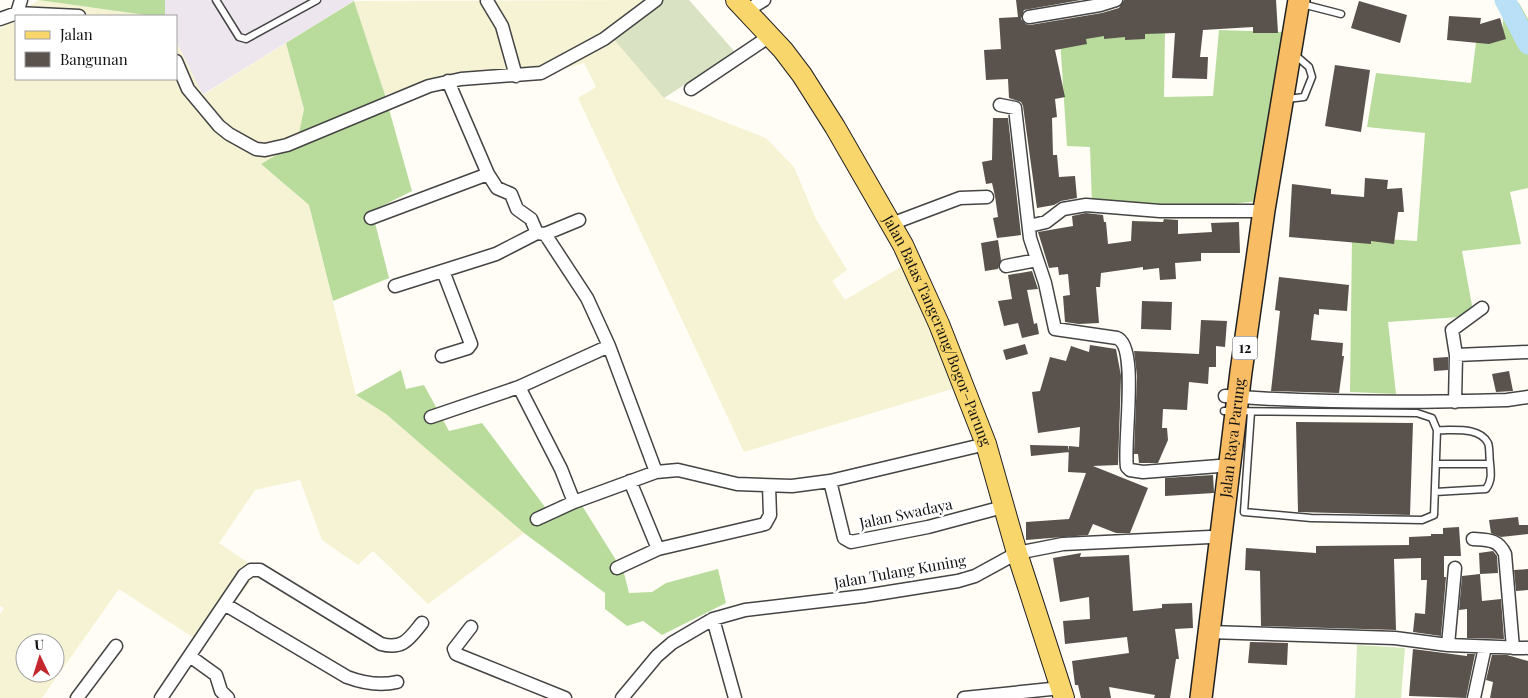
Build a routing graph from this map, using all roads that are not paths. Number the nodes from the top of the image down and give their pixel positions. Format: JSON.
{"nodes":[{"id":1,"x":21,"y":0,"type":"edge"},
{"id":2,"x":216,"y":0,"type":"edge"},
{"id":3,"x":316,"y":0,"type":"edge"},
{"id":4,"x":656,"y":0,"type":"edge"},
{"id":5,"x":764,"y":0,"type":"edge"},
{"id":6,"x":1116,"y":0,"type":"edge"},
{"id":7,"x":487,"y":1,"type":"edge"},
{"id":8,"x":1295,"y":1,"type":"edge"},
{"id":9,"x":741,"y":6,"type":"edge"},
{"id":10,"x":17,"y":13,"type":"junction"},
{"id":11,"x":1341,"y":14,"type":"dead end"},
{"id":12,"x":58,"y":15,"type":"edge"},
{"id":13,"x":1029,"y":17,"type":"dead end"},
{"id":14,"x":0,"y":19,"type":"edge"},
{"id":15,"x":770,"y":36,"type":"junction"},
{"id":16,"x":178,"y":66,"type":"edge"},
{"id":17,"x":516,"y":76,"type":"junction"},
{"id":18,"x":448,"y":81,"type":"junction"},
{"id":19,"x":690,"y":89,"type":"dead end"},
{"id":20,"x":1000,"y":105,"type":"dead end"},
{"id":21,"x":488,"y":174,"type":"junction"},
{"id":22,"x":987,"y":197,"type":"dead end"},
{"id":23,"x":1253,"y":211,"type":"junction"},
{"id":24,"x":371,"y":218,"type":"dead end"},
{"id":25,"x":579,"y":220,"type":"dead end"},
{"id":26,"x":891,"y":224,"type":"junction"},
{"id":27,"x":1029,"y":226,"type":"junction"},
{"id":28,"x":541,"y":233,"type":"junction"},
{"id":29,"x":1037,"y":260,"type":"junction"},
{"id":30,"x":1006,"y":266,"type":"dead end"},
{"id":31,"x":443,"y":271,"type":"junction"},
{"id":32,"x":394,"y":286,"type":"dead end"},
{"id":33,"x":1482,"y":308,"type":"dead end"},
{"id":34,"x":608,"y":346,"type":"junction"},
{"id":35,"x":1528,"y":352,"type":"edge"},
{"id":36,"x":1456,"y":355,"type":"junction"},
{"id":37,"x":442,"y":356,"type":"dead end"},
{"id":38,"x":519,"y":387,"type":"junction"},
{"id":39,"x":1528,"y":397,"type":"edge"},
{"id":40,"x":1455,"y":402,"type":"junction"},
{"id":41,"x":1235,"y":405,"type":"junction"},
{"id":42,"x":431,"y":418,"type":"dead end"},
{"id":43,"x":1436,"y":430,"type":"junction"},
{"id":44,"x":986,"y":444,"type":"junction"},
{"id":45,"x":1436,"y":464,"type":"junction"},
{"id":46,"x":1490,"y":464,"type":"junction"},
{"id":47,"x":1219,"y":466,"type":"junction"},
{"id":48,"x":656,"y":472,"type":"junction"},
{"id":49,"x":630,"y":481,"type":"junction"},
{"id":50,"x":830,"y":481,"type":"junction"},
{"id":51,"x":769,"y":486,"type":"junction"},
{"id":52,"x":1435,"y":492,"type":"junction"},
{"id":53,"x":574,"y":502,"type":"junction"},
{"id":54,"x":1003,"y":507,"type":"junction"},
{"id":55,"x":1234,"y":510,"type":"junction"},
{"id":56,"x":537,"y":519,"type":"dead end"},
{"id":57,"x":1210,"y":537,"type":"junction"},
{"id":58,"x":1473,"y":539,"type":"dead end"},
{"id":59,"x":658,"y":549,"type":"junction"},
{"id":60,"x":1017,"y":553,"type":"junction"},
{"id":61,"x":617,"y":568,"type":"dead end"},
{"id":62,"x":1455,"y":568,"type":"dead end"},
{"id":63,"x":226,"y":605,"type":"junction"},
{"id":64,"x":713,"y":619,"type":"junction"},
{"id":65,"x":422,"y":624,"type":"dead end"},
{"id":66,"x":471,"y":627,"type":"dead end"},
{"id":67,"x":1209,"y":632,"type":"junction"},
{"id":68,"x":1448,"y":645,"type":"junction"},
{"id":69,"x":116,"y":646,"type":"dead end"},
{"id":70,"x":1485,"y":647,"type":"junction"},
{"id":71,"x":1513,"y":648,"type":"junction"},
{"id":72,"x":1528,"y":648,"type":"edge"},
{"id":73,"x":191,"y":657,"type":"junction"},
{"id":74,"x":1200,"y":666,"type":"junction"},
{"id":75,"x":397,"y":682,"type":"dead end"},
{"id":76,"x":1063,"y":693,"type":"edge"},
{"id":77,"x":77,"y":698,"type":"edge"},
{"id":78,"x":161,"y":698,"type":"edge"},
{"id":79,"x":228,"y":698,"type":"edge"},
{"id":80,"x":565,"y":698,"type":"edge"},
{"id":81,"x":622,"y":698,"type":"edge"},
{"id":82,"x":735,"y":698,"type":"edge"},
{"id":83,"x":964,"y":698,"type":"edge"},
{"id":84,"x":1189,"y":698,"type":"edge"},
{"id":85,"x":1201,"y":698,"type":"edge"},
{"id":86,"x":1474,"y":698,"type":"edge"}],
"edges":[{"from":1,"to":10,"type":"street"},
{"from":2,"to":3,"type":"lane"},
{"from":4,"to":17,"type":"street"},
{"from":5,"to":9,"type":"street"},
{"from":6,"to":13,"type":"street"},
{"from":7,"to":17,"type":"street"},
{"from":8,"to":11,"type":"lane"},
{"from":8,"to":23,"type":"highway","name":"Jalan Raya Parung","number":"12"},
{"from":8,"to":41,"type":"highway","name":"Jalan Raya Parung","number":"12"},
{"from":9,"to":15,"type":"main road","name":"Jalan Batas Tangerang/Bogor–Parung"},
{"from":10,"to":12,"type":"street"},
{"from":10,"to":14,"type":"street"},
{"from":15,"to":19,"type":"street"},
{"from":15,"to":26,"type":"main road","name":"Jalan Batas Tangerang/Bogor–Parung"},
{"from":16,"to":18,"type":"street"},
{"from":17,"to":18,"type":"street"},
{"from":18,"to":21,"type":"street"},
{"from":20,"to":27,"type":"street"},
{"from":21,"to":24,"type":"street"},
{"from":21,"to":28,"type":"street"},
{"from":22,"to":26,"type":"street"},
{"from":23,"to":27,"type":"street"},
{"from":23,"to":41,"type":"highway","name":"Jalan Raya Parung","number":"12"},
{"from":25,"to":28,"type":"street"},
{"from":26,"to":44,"type":"main road","name":"Jalan Batas Tangerang/Bogor–Parung"},
{"from":27,"to":29,"type":"street"},
{"from":28,"to":31,"type":"street"},
{"from":28,"to":34,"type":"street"},
{"from":29,"to":30,"type":"street"},
{"from":29,"to":47,"type":"street"},
{"from":31,"to":32,"type":"street"},
{"from":31,"to":37,"type":"street"},
{"from":33,"to":36,"type":"street"},
{"from":34,"to":38,"type":"street"},
{"from":34,"to":48,"type":"street"},
{"from":35,"to":36,"type":"street"},
{"from":36,"to":40,"type":"street"},
{"from":38,"to":42,"type":"street"},
{"from":38,"to":53,"type":"street"},
{"from":39,"to":40,"type":"street"},
{"from":40,"to":41,"type":"street"},
{"from":41,"to":43,"type":"lane"},
{"from":41,"to":47,"type":"highway","name":"Jalan Raya Parung","number":"12"},
{"from":41,"to":55,"type":"highway","name":"Jalan Raya Parung","number":"12"},
{"from":43,"to":45,"type":"lane"},
{"from":43,"to":46,"type":"lane"},
{"from":44,"to":50,"type":"street"},
{"from":44,"to":54,"type":"main road","name":"Jalan Batas Tangerang/Bogor–Parung"},
{"from":45,"to":46,"type":"lane"},
{"from":45,"to":52,"type":"lane"},
{"from":46,"to":52,"type":"lane"},
{"from":47,"to":57,"type":"highway","name":"Jalan Raya Parung","number":"12"},
{"from":48,"to":49,"type":"street"},
{"from":48,"to":51,"type":"street"},
{"from":49,"to":53,"type":"street"},
{"from":49,"to":59,"type":"street"},
{"from":50,"to":51,"type":"street"},
{"from":50,"to":54,"type":"street","name":"Jalan Swadaya"},
{"from":51,"to":59,"type":"street"},
{"from":52,"to":55,"type":"lane"},
{"from":53,"to":56,"type":"street"},
{"from":54,"to":60,"type":"main road","name":"Jalan Batas Tangerang/Bogor–Parung"},
{"from":55,"to":67,"type":"highway","name":"Jalan Raya Parung","number":"12"},
{"from":57,"to":60,"type":"street","name":"Jalan Tulang Kuning"},
{"from":57,"to":74,"type":"highway","name":"Jalan Raya Parung","number":"12"},
{"from":58,"to":71,"type":"street"},
{"from":59,"to":61,"type":"street"},
{"from":60,"to":64,"type":"street","name":"Jalan Tulang Kuning"},
{"from":60,"to":76,"type":"main road","name":"Jalan Batas Tangerang/Bogor–Parung"},
{"from":62,"to":68,"type":"street"},
{"from":63,"to":65,"type":"street"},
{"from":63,"to":73,"type":"street"},
{"from":63,"to":75,"type":"street"},
{"from":64,"to":81,"type":"street","name":"Jalan Tulang Kuning"},
{"from":64,"to":82,"type":"street"},
{"from":66,"to":80,"type":"street"},
{"from":67,"to":68,"type":"street"},
{"from":67,"to":74,"type":"highway","name":"Jalan Raya Parung","number":"12"},
{"from":68,"to":70,"type":"street"},
{"from":69,"to":77,"type":"street"},
{"from":70,"to":71,"type":"street"},
{"from":70,"to":86,"type":"street"},
{"from":71,"to":72,"type":"street"},
{"from":73,"to":78,"type":"street"},
{"from":73,"to":79,"type":"street"},
{"from":74,"to":84,"type":"highway","name":"Jalan Raya Parung","number":"12"},
{"from":74,"to":85,"type":"highway","name":"Jalan Raya Parung","number":"12"},
{"from":76,"to":83,"type":"street"}]}
